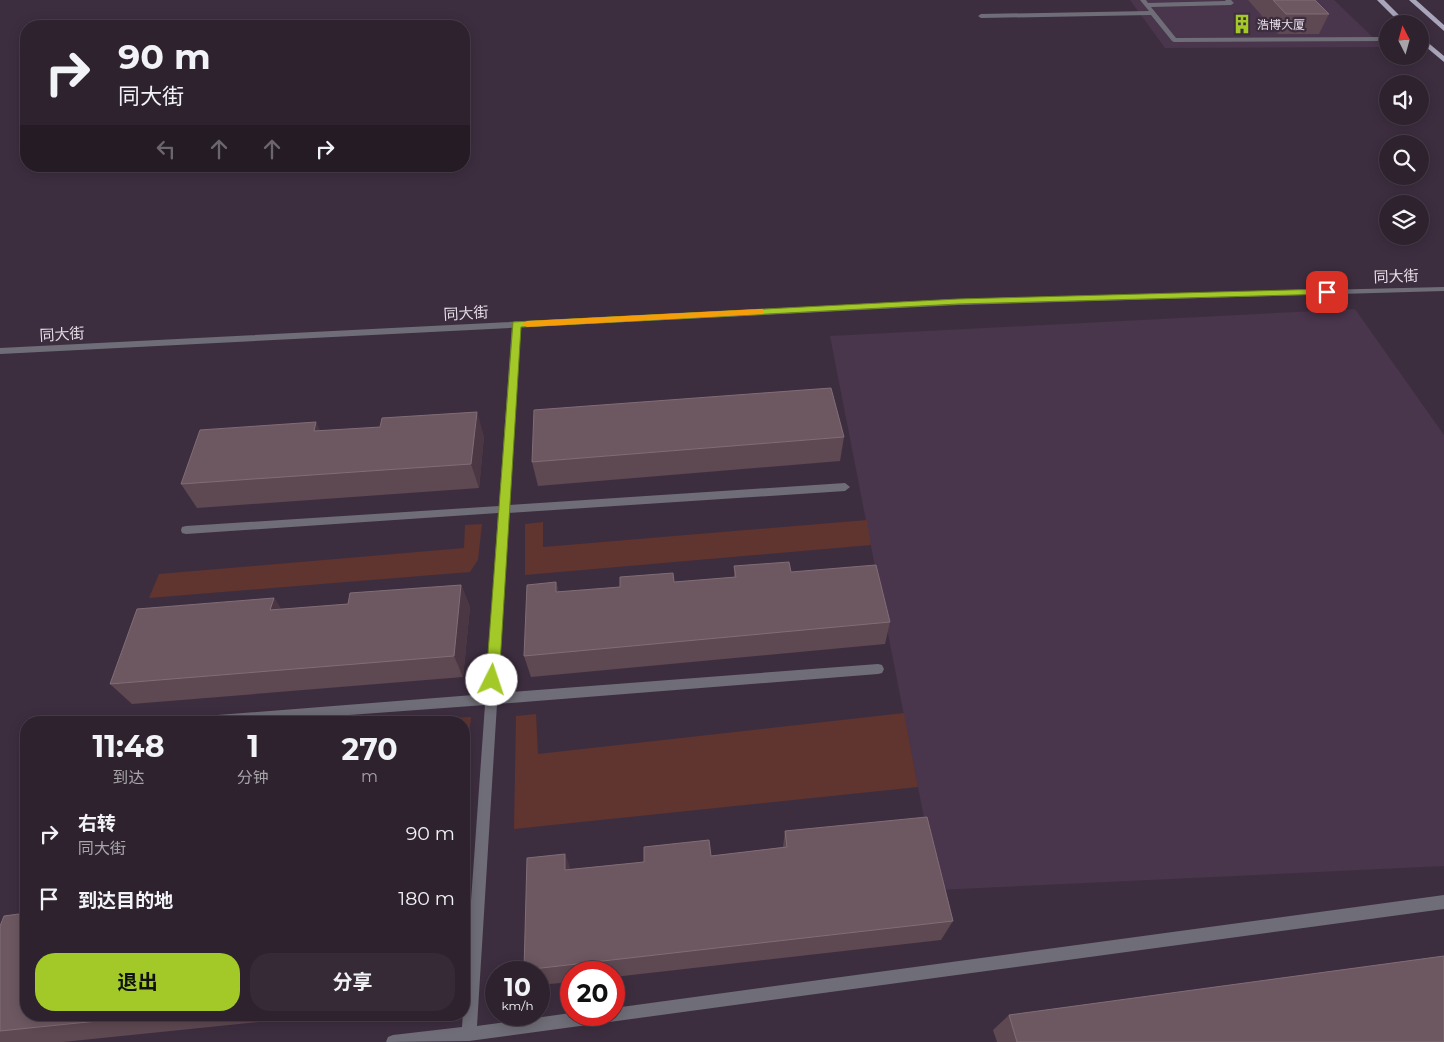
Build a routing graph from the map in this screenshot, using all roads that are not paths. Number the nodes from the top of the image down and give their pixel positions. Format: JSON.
{"nodes":[{"id":1,"x":1228,"y":0,"type":"edge"},
{"id":2,"x":1380,"y":0,"type":"edge"},
{"id":3,"x":1412,"y":0,"type":"edge"},
{"id":4,"x":1145,"y":2,"type":"edge"},
{"id":5,"x":1153,"y":13,"type":"junction"},
{"id":6,"x":1396,"y":15,"type":"edge"},
{"id":7,"x":980,"y":16,"type":"dead end"},
{"id":8,"x":1444,"y":29,"type":"edge"},
{"id":9,"x":1379,"y":39,"type":"edge"},
{"id":10,"x":1429,"y":46,"type":"edge"},
{"id":11,"x":1444,"y":60,"type":"edge"},
{"id":12,"x":1444,"y":288,"type":"edge"},
{"id":13,"x":516,"y":324,"type":"junction"},
{"id":14,"x":0,"y":351,"type":"edge"},
{"id":15,"x":845,"y":487,"type":"dead end"},
{"id":16,"x":504,"y":509,"type":"junction"},
{"id":17,"x":186,"y":530,"type":"dead end"},
{"id":18,"x":878,"y":668,"type":"dead end"},
{"id":19,"x":491,"y":699,"type":"junction"},
{"id":20,"x":270,"y":716,"type":"edge"},
{"id":21,"x":1444,"y":902,"type":"edge"},
{"id":22,"x":625,"y":1013,"type":"edge"},
{"id":23,"x":470,"y":1019,"type":"edge"},
{"id":24,"x":470,"y":1021,"type":"edge"},
{"id":25,"x":560,"y":1022,"type":"edge"},
{"id":26,"x":469,"y":1034,"type":"junction"},
{"id":27,"x":393,"y":1042,"type":"edge"}],
"edges":[{"from":1,"to":4,"type":"street"},
{"from":2,"to":6,"type":"main road"},
{"from":3,"to":8,"type":"main road"},
{"from":4,"to":5,"type":"street"},
{"from":5,"to":7,"type":"street"},
{"from":5,"to":9,"type":"street"},
{"from":10,"to":11,"type":"main road"},
{"from":12,"to":13,"type":"street","name":"同大街"},
{"from":13,"to":14,"type":"street","name":"同大街"},
{"from":13,"to":16,"type":"street"},
{"from":15,"to":16,"type":"street"},
{"from":16,"to":17,"type":"street"},
{"from":16,"to":19,"type":"street"},
{"from":18,"to":19,"type":"street"},
{"from":19,"to":20,"type":"street"},
{"from":19,"to":23,"type":"street"},
{"from":21,"to":22,"type":"street"},
{"from":24,"to":26,"type":"street"},
{"from":25,"to":26,"type":"street"},
{"from":26,"to":27,"type":"street"}]}
